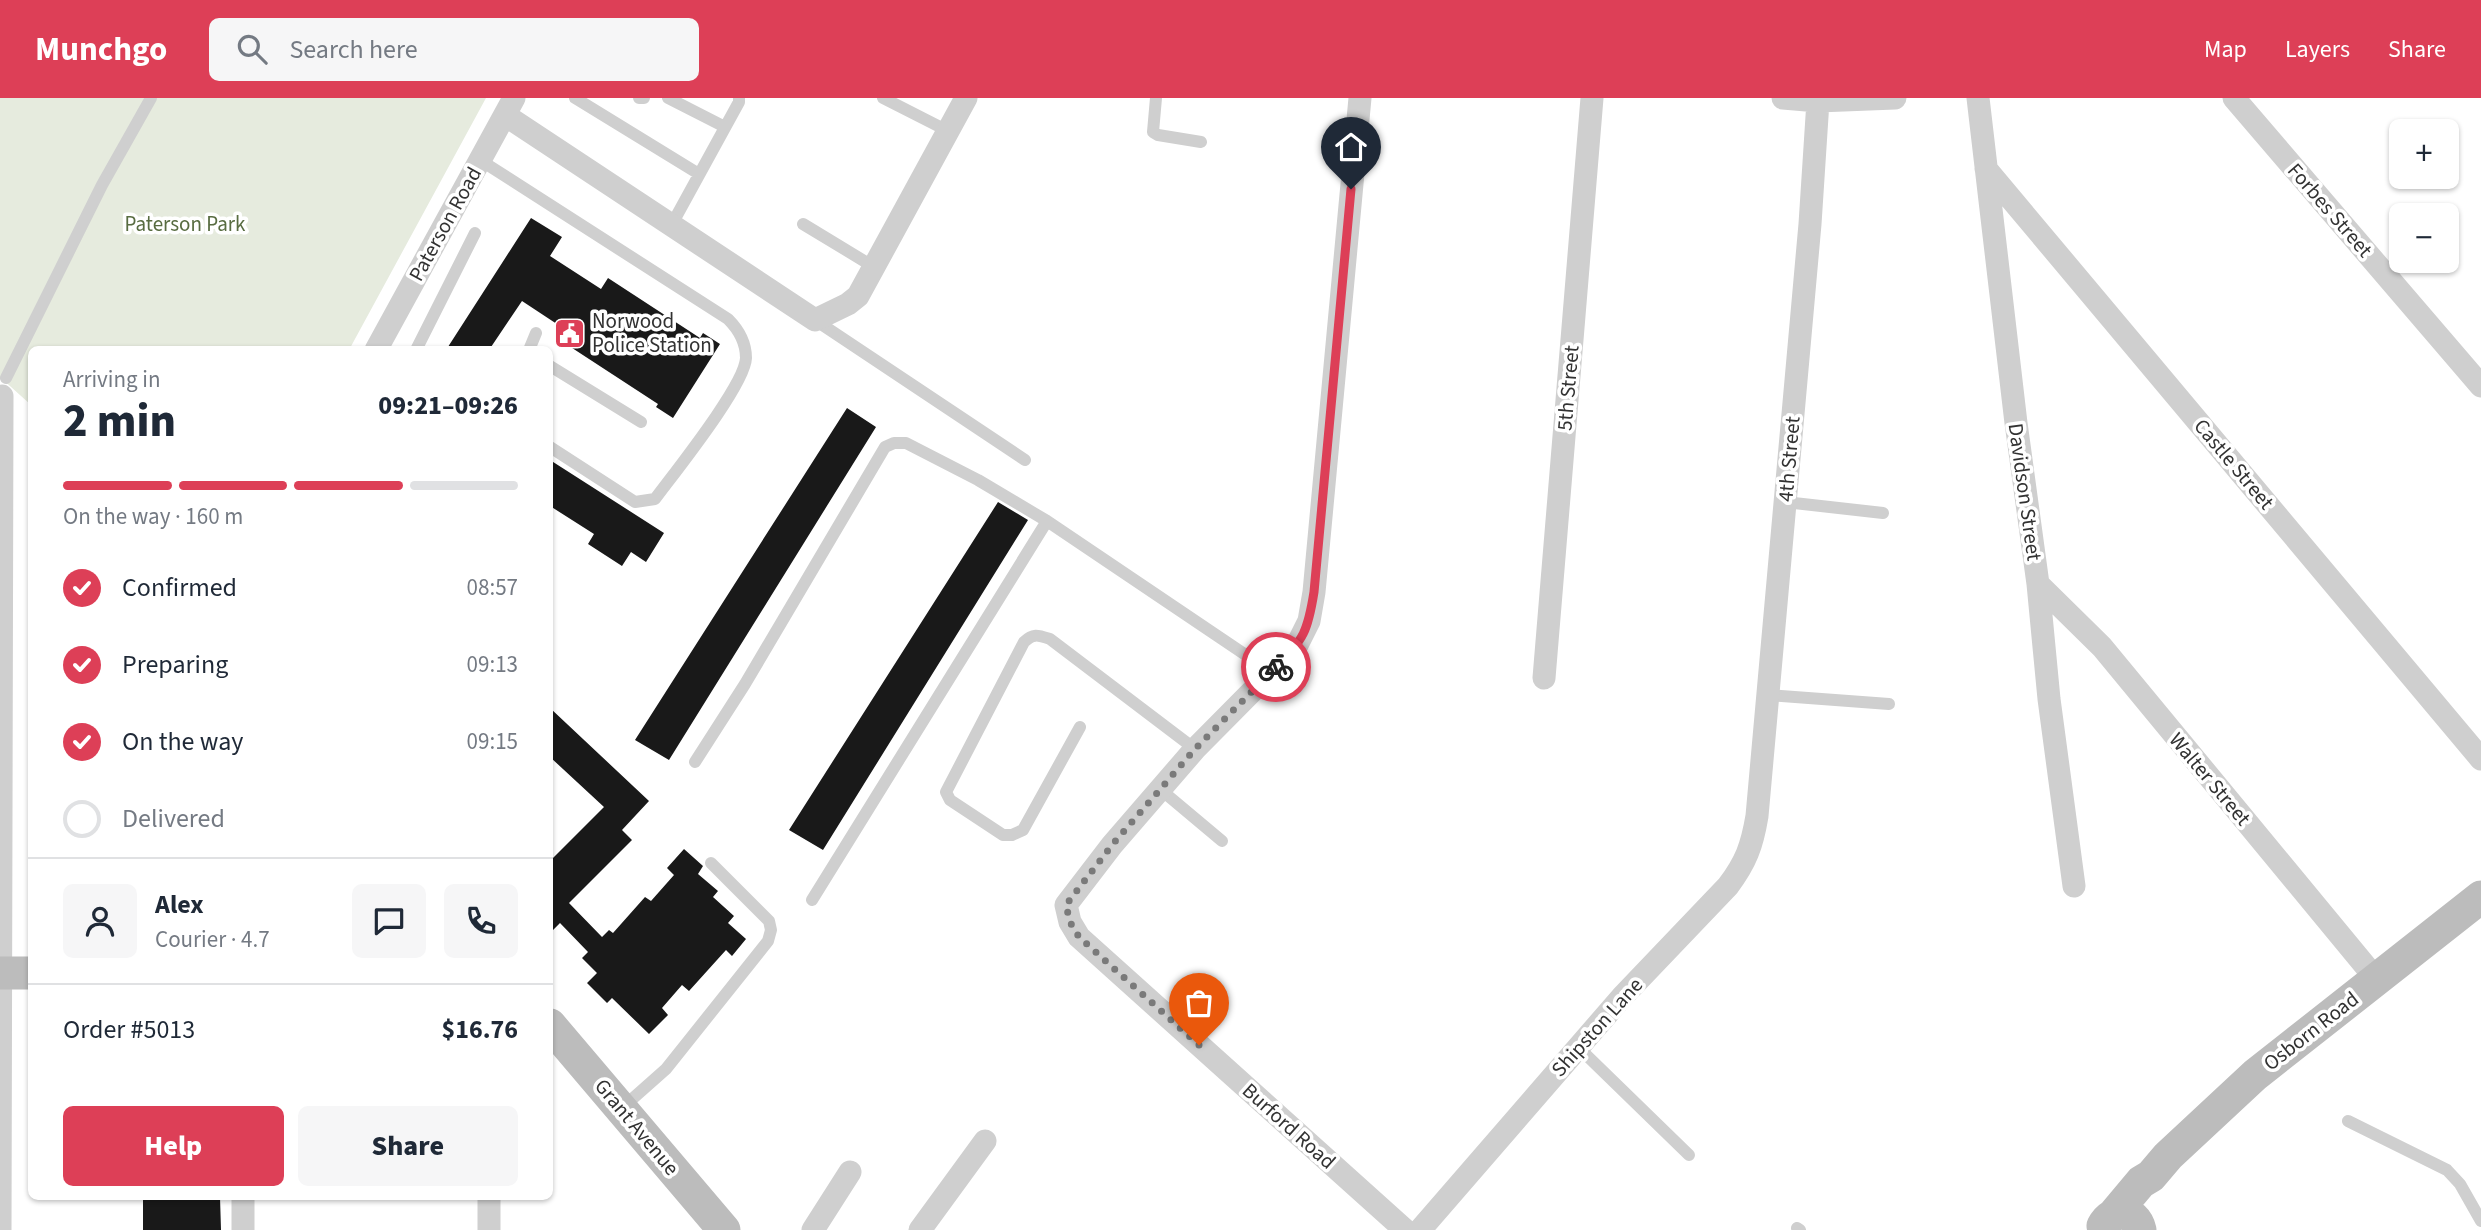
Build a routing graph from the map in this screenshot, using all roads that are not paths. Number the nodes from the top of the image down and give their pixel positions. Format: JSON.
{"nodes":[{"id":1,"x":151,"y":98,"type":"edge"},
{"id":2,"x":575,"y":98,"type":"edge"},
{"id":3,"x":668,"y":98,"type":"edge"},
{"id":4,"x":739,"y":98,"type":"edge"},
{"id":5,"x":883,"y":98,"type":"edge"},
{"id":6,"x":966,"y":98,"type":"edge"},
{"id":7,"x":1156,"y":98,"type":"edge"},
{"id":8,"x":1360,"y":98,"type":"edge"},
{"id":9,"x":1592,"y":98,"type":"edge"},
{"id":10,"x":1783,"y":98,"type":"edge"},
{"id":11,"x":1895,"y":98,"type":"edge"},
{"id":12,"x":1978,"y":98,"type":"edge"},
{"id":13,"x":2234,"y":98,"type":"edge"},
{"id":14,"x":1818,"y":101,"type":"junction"},
{"id":15,"x":509,"y":103,"type":"edge"},
{"id":16,"x":725,"y":127,"type":"junction"},
{"id":17,"x":948,"y":131,"type":"junction"},
{"id":18,"x":1201,"y":142,"type":"dead end"},
{"id":19,"x":480,"y":160,"type":"junction"},
{"id":20,"x":1986,"y":169,"type":"junction"},
{"id":21,"x":699,"y":174,"type":"junction"},
{"id":22,"x":803,"y":224,"type":"dead end"},
{"id":23,"x":671,"y":226,"type":"junction"},
{"id":24,"x":475,"y":233,"type":"dead end"},
{"id":25,"x":874,"y":267,"type":"junction"},
{"id":26,"x":815,"y":320,"type":"junction"},
{"id":27,"x":536,"y":333,"type":"dead end"},
{"id":28,"x":380,"y":346,"type":"edge"},
{"id":29,"x":418,"y":346,"type":"edge"},
{"id":30,"x":531,"y":346,"type":"edge"},
{"id":31,"x":553,"y":368,"type":"edge"},
{"id":32,"x":2481,"y":386,"type":"edge"},
{"id":33,"x":4,"y":387,"type":"joint"},
{"id":34,"x":641,"y":422,"type":"dead end"},
{"id":35,"x":553,"y":449,"type":"edge"},
{"id":36,"x":1025,"y":460,"type":"dead end"},
{"id":37,"x":1784,"y":502,"type":"junction"},
{"id":38,"x":1883,"y":513,"type":"dead end"},
{"id":39,"x":1047,"y":522,"type":"junction"},
{"id":40,"x":2038,"y":584,"type":"junction"},
{"id":41,"x":1271,"y":672,"type":"junction"},
{"id":42,"x":1544,"y":678,"type":"dead end"},
{"id":43,"x":1767,"y":695,"type":"junction"},
{"id":44,"x":1889,"y":704,"type":"dead end"},
{"id":45,"x":1080,"y":727,"type":"dead end"},
{"id":46,"x":1195,"y":749,"type":"junction"},
{"id":47,"x":2481,"y":758,"type":"edge"},
{"id":48,"x":695,"y":762,"type":"dead end"},
{"id":49,"x":1160,"y":789,"type":"junction"},
{"id":50,"x":1757,"y":816,"type":"joint"},
{"id":51,"x":1222,"y":841,"type":"dead end"},
{"id":52,"x":712,"y":863,"type":"dead end"},
{"id":53,"x":2074,"y":886,"type":"dead end"},
{"id":54,"x":2481,"y":897,"type":"edge"},
{"id":55,"x":812,"y":901,"type":"dead end"},
{"id":56,"x":1,"y":925,"type":"edge"},
{"id":57,"x":11,"y":973,"type":"edge"},
{"id":58,"x":2376,"y":980,"type":"junction"},
{"id":59,"x":553,"y":1029,"type":"edge"},
{"id":60,"x":1578,"y":1047,"type":"junction"},
{"id":61,"x":1,"y":1092,"type":"edge"},
{"id":62,"x":621,"y":1109,"type":"junction"},
{"id":63,"x":2348,"y":1121,"type":"dead end"},
{"id":64,"x":985,"y":1141,"type":"dead end"},
{"id":65,"x":1689,"y":1156,"type":"dead end"},
{"id":66,"x":850,"y":1172,"type":"dead end"},
{"id":67,"x":243,"y":1200,"type":"edge"},
{"id":68,"x":489,"y":1200,"type":"edge"},
{"id":69,"x":2481,"y":1221,"type":"edge"},
{"id":70,"x":2122,"y":1226,"type":"edge"},
{"id":71,"x":0,"y":1230,"type":"edge"},
{"id":72,"x":243,"y":1230,"type":"edge"},
{"id":73,"x":489,"y":1230,"type":"edge"},
{"id":74,"x":724,"y":1230,"type":"edge"},
{"id":75,"x":813,"y":1230,"type":"edge"},
{"id":76,"x":920,"y":1230,"type":"edge"},
{"id":77,"x":1405,"y":1230,"type":"edge"},
{"id":78,"x":1420,"y":1230,"type":"edge"}],
"edges":[{"from":1,"to":33,"type":"lane"},
{"from":2,"to":21,"type":"lane"},
{"from":3,"to":16,"type":"lane"},
{"from":4,"to":16,"type":"lane"},
{"from":5,"to":17,"type":"lane"},
{"from":6,"to":17,"type":"street"},
{"from":7,"to":18,"type":"lane"},
{"from":8,"to":41,"type":"street"},
{"from":9,"to":42,"type":"street","name":"5th Street"},
{"from":10,"to":14,"type":"street"},
{"from":11,"to":14,"type":"street"},
{"from":12,"to":20,"type":"street","name":"Davidson Street"},
{"from":13,"to":32,"type":"street","name":"Forbes Street"},
{"from":14,"to":37,"type":"street","name":"4th Street"},
{"from":15,"to":19,"type":"street","name":"Paterson Road"},
{"from":15,"to":23,"type":"street"},
{"from":16,"to":21,"type":"lane"},
{"from":17,"to":25,"type":"street"},
{"from":19,"to":28,"type":"street","name":"Paterson Road"},
{"from":19,"to":35,"type":"lane"},
{"from":20,"to":40,"type":"street","name":"Davidson Street"},
{"from":20,"to":47,"type":"street","name":"Castle Street"},
{"from":21,"to":23,"type":"lane"},
{"from":22,"to":25,"type":"lane"},
{"from":23,"to":26,"type":"street"},
{"from":24,"to":29,"type":"lane"},
{"from":25,"to":26,"type":"street"},
{"from":26,"to":36,"type":"lane"},
{"from":27,"to":30,"type":"lane"},
{"from":31,"to":34,"type":"lane"},
{"from":33,"to":56,"type":"street"},
{"from":37,"to":38,"type":"lane"},
{"from":37,"to":43,"type":"street","name":"4th Street"},
{"from":39,"to":41,"type":"lane"},
{"from":39,"to":48,"type":"lane"},
{"from":39,"to":55,"type":"lane"},
{"from":40,"to":53,"type":"street","name":"Davidson Street"},
{"from":40,"to":58,"type":"street","name":"Walter Street"},
{"from":41,"to":46,"type":"street"},
{"from":43,"to":44,"type":"lane"},
{"from":43,"to":50,"type":"street","name":"4th Street"},
{"from":45,"to":46,"type":"lane"},
{"from":46,"to":49,"type":"street"},
{"from":49,"to":51,"type":"lane"},
{"from":49,"to":77,"type":"street","name":"Burford Road"},
{"from":50,"to":60,"type":"street","name":"Shipston Lane"},
{"from":52,"to":62,"type":"lane"},
{"from":54,"to":58,"type":"street","name":"Osborn Road"},
{"from":56,"to":57,"type":"street"},
{"from":57,"to":61,"type":"street"},
{"from":58,"to":70,"type":"street","name":"Osborn Road"},
{"from":59,"to":62,"type":"street","name":"Grant Avenue"},
{"from":60,"to":65,"type":"lane"},
{"from":60,"to":78,"type":"street","name":"Shipston Lane"},
{"from":61,"to":71,"type":"street"},
{"from":62,"to":74,"type":"street","name":"Grant Avenue"},
{"from":63,"to":69,"type":"lane"},
{"from":64,"to":76,"type":"street"},
{"from":66,"to":75,"type":"street"},
{"from":67,"to":72,"type":"street"},
{"from":68,"to":73,"type":"street"}]}
